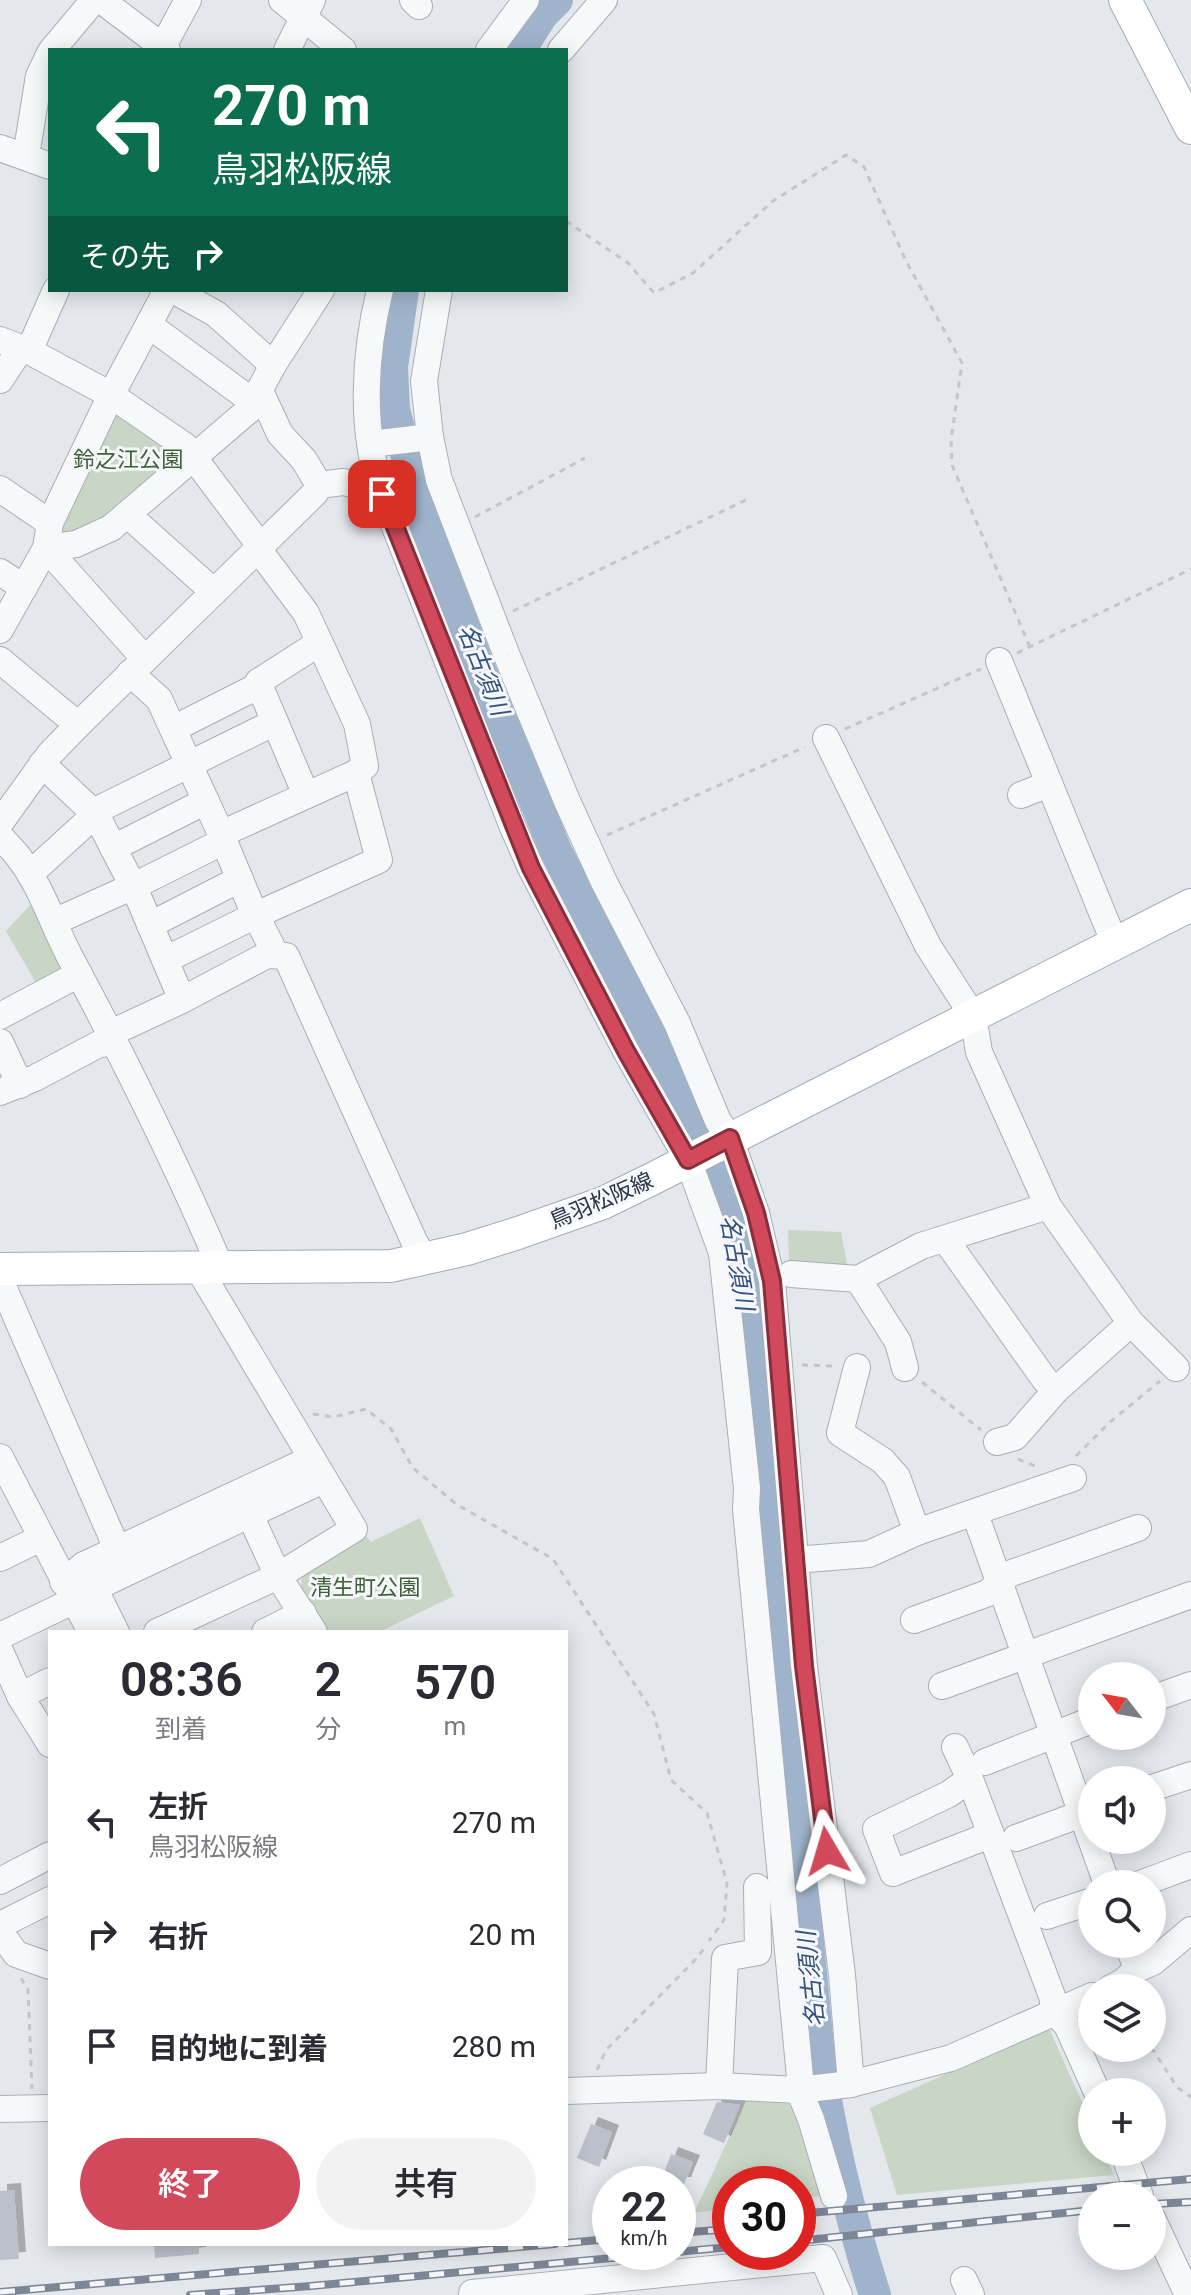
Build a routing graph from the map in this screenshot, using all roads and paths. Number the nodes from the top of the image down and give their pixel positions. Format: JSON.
{"nodes":[{"id":1,"x":94,"y":0,"type":"edge"},
{"id":2,"x":101,"y":0,"type":"edge"},
{"id":3,"x":526,"y":0,"type":"edge"},
{"id":4,"x":604,"y":0,"type":"edge"},
{"id":5,"x":1125,"y":0,"type":"edge"},
{"id":6,"x":186,"y":1,"type":"edge"},
{"id":7,"x":298,"y":6,"type":"edge"},
{"id":8,"x":54,"y":48,"type":"edge"},
{"id":9,"x":163,"y":48,"type":"edge"},
{"id":10,"x":164,"y":48,"type":"edge"},
{"id":11,"x":288,"y":48,"type":"edge"},
{"id":12,"x":341,"y":48,"type":"edge"},
{"id":13,"x":490,"y":48,"type":"edge"},
{"id":14,"x":563,"y":48,"type":"edge"},
{"id":15,"x":48,"y":57,"type":"edge"},
{"id":16,"x":1191,"y":128,"type":"edge"},
{"id":17,"x":0,"y":148,"type":"edge"},
{"id":18,"x":38,"y":161,"type":"edge"},
{"id":19,"x":568,"y":222,"type":"edge"},
{"id":20,"x":55,"y":292,"type":"edge"},
{"id":21,"x":169,"y":292,"type":"edge"},
{"id":22,"x":174,"y":292,"type":"edge"},
{"id":23,"x":320,"y":292,"type":"edge"},
{"id":24,"x":380,"y":292,"type":"edge"},
{"id":25,"x":439,"y":292,"type":"edge"},
{"id":26,"x":149,"y":325,"type":"junction"},
{"id":27,"x":16,"y":346,"type":"edge"},
{"id":28,"x":273,"y":365,"type":"junction"},
{"id":29,"x":0,"y":380,"type":"edge"},
{"id":30,"x":111,"y":395,"type":"junction"},
{"id":31,"x":258,"y":396,"type":"junction"},
{"id":32,"x":430,"y":437,"type":"junction"},
{"id":33,"x":371,"y":444,"type":"junction"},
{"id":34,"x":195,"y":456,"type":"junction"},
{"id":35,"x":585,"y":458,"type":"dead end"},
{"id":36,"x":377,"y":480,"type":"junction"},
{"id":37,"x":319,"y":485,"type":"junction"},
{"id":38,"x":0,"y":489,"type":"edge"},
{"id":39,"x":748,"y":499,"type":"dead end"},
{"id":40,"x":128,"y":515,"type":"junction"},
{"id":41,"x":469,"y":520,"type":"dead end"},
{"id":42,"x":48,"y":536,"type":"junction"},
{"id":43,"x":260,"y":548,"type":"junction"},
{"id":44,"x":1191,"y":569,"type":"edge"},
{"id":45,"x":0,"y":572,"type":"edge"},
{"id":46,"x":24,"y":588,"type":"junction"},
{"id":47,"x":214,"y":592,"type":"junction"},
{"id":48,"x":508,"y":614,"type":"dead end"},
{"id":49,"x":0,"y":630,"type":"edge"},
{"id":50,"x":319,"y":643,"type":"junction"},
{"id":51,"x":1030,"y":647,"type":"junction"},
{"id":52,"x":0,"y":660,"type":"edge"},
{"id":53,"x":999,"y":661,"type":"junction"},
{"id":54,"x":137,"y":666,"type":"junction"},
{"id":55,"x":258,"y":686,"type":"junction"},
{"id":56,"x":275,"y":722,"type":"junction"},
{"id":57,"x":78,"y":725,"type":"junction"},
{"id":58,"x":173,"y":729,"type":"junction"},
{"id":59,"x":826,"y":738,"type":"junction"},
{"id":60,"x":42,"y":764,"type":"junction"},
{"id":61,"x":190,"y":764,"type":"junction"},
{"id":62,"x":356,"y":773,"type":"junction"},
{"id":63,"x":1049,"y":784,"type":"junction"},
{"id":64,"x":306,"y":795,"type":"junction"},
{"id":65,"x":1021,"y":795,"type":"dead end"},
{"id":66,"x":206,"y":801,"type":"junction"},
{"id":67,"x":93,"y":812,"type":"junction"},
{"id":68,"x":0,"y":823,"type":"edge"},
{"id":69,"x":0,"y":836,"type":"edge"},
{"id":70,"x":603,"y":837,"type":"dead end"},
{"id":71,"x":223,"y":838,"type":"junction"},
{"id":72,"x":113,"y":848,"type":"junction"},
{"id":73,"x":30,"y":874,"type":"junction"},
{"id":74,"x":240,"y":879,"type":"junction"},
{"id":75,"x":132,"y":886,"type":"junction"},
{"id":76,"x":1191,"y":905,"type":"edge"},
{"id":77,"x":256,"y":915,"type":"junction"},
{"id":78,"x":150,"y":925,"type":"junction"},
{"id":79,"x":56,"y":928,"type":"junction"},
{"id":80,"x":1115,"y":944,"type":"junction"},
{"id":81,"x":276,"y":955,"type":"junction"},
{"id":82,"x":165,"y":960,"type":"junction"},
{"id":83,"x":79,"y":974,"type":"junction"},
{"id":84,"x":182,"y":1000,"type":"junction"},
{"id":85,"x":0,"y":1016,"type":"edge"},
{"id":86,"x":973,"y":1016,"type":"junction"},
{"id":87,"x":113,"y":1038,"type":"junction"},
{"id":88,"x":0,"y":1042,"type":"edge"},
{"id":89,"x":10,"y":1088,"type":"edge"},
{"id":90,"x":730,"y":1138,"type":"junction"},
{"id":91,"x":688,"y":1160,"type":"junction"},
{"id":92,"x":1048,"y":1206,"type":"junction"},
{"id":93,"x":945,"y":1239,"type":"junction"},
{"id":94,"x":424,"y":1258,"type":"junction"},
{"id":95,"x":208,"y":1266,"type":"junction"},
{"id":96,"x":2,"y":1269,"type":"edge"},
{"id":97,"x":791,"y":1274,"type":"dead end"},
{"id":98,"x":858,"y":1279,"type":"junction"},
{"id":99,"x":1131,"y":1323,"type":"junction"},
{"id":100,"x":779,"y":1364,"type":"junction"},
{"id":101,"x":857,"y":1367,"type":"joint"},
{"id":102,"x":905,"y":1368,"type":"joint"},
{"id":103,"x":1176,"y":1368,"type":"joint"},
{"id":104,"x":1056,"y":1390,"type":"junction"},
{"id":105,"x":284,"y":1415,"type":"junction"},
{"id":106,"x":997,"y":1442,"type":"junction"},
{"id":107,"x":1038,"y":1467,"type":"dead end"},
{"id":108,"x":317,"y":1470,"type":"junction"},
{"id":109,"x":3,"y":1471,"type":"edge"},
{"id":110,"x":1070,"y":1472,"type":"joint"},
{"id":111,"x":243,"y":1504,"type":"junction"},
{"id":112,"x":975,"y":1514,"type":"junction"},
{"id":113,"x":1138,"y":1528,"type":"dead end"},
{"id":114,"x":917,"y":1532,"type":"junction"},
{"id":115,"x":41,"y":1538,"type":"junction"},
{"id":116,"x":118,"y":1551,"type":"junction"},
{"id":117,"x":0,"y":1558,"type":"edge"},
{"id":118,"x":795,"y":1560,"type":"junction"},
{"id":119,"x":278,"y":1576,"type":"junction"},
{"id":120,"x":78,"y":1584,"type":"junction"},
{"id":121,"x":1000,"y":1584,"type":"junction"},
{"id":122,"x":1191,"y":1595,"type":"edge"},
{"id":123,"x":914,"y":1620,"type":"dead end"},
{"id":124,"x":310,"y":1627,"type":"edge"},
{"id":125,"x":90,"y":1630,"type":"edge"},
{"id":126,"x":114,"y":1630,"type":"edge"},
{"id":127,"x":161,"y":1630,"type":"edge"},
{"id":128,"x":283,"y":1630,"type":"edge"},
{"id":129,"x":0,"y":1636,"type":"edge"},
{"id":130,"x":0,"y":1651,"type":"edge"},
{"id":131,"x":1025,"y":1656,"type":"junction"},
{"id":132,"x":48,"y":1682,"type":"edge"},
{"id":133,"x":1191,"y":1685,"type":"edge"},
{"id":134,"x":942,"y":1686,"type":"dead end"},
{"id":135,"x":1166,"y":1694,"type":"edge"},
{"id":136,"x":20,"y":1696,"type":"junction"},
{"id":137,"x":1078,"y":1725,"type":"edge"},
{"id":138,"x":1053,"y":1734,"type":"junction"},
{"id":139,"x":48,"y":1741,"type":"edge"},
{"id":140,"x":955,"y":1747,"type":"dead end"},
{"id":141,"x":978,"y":1770,"type":"junction"},
{"id":142,"x":1191,"y":1775,"type":"edge"},
{"id":143,"x":1166,"y":1783,"type":"edge"},
{"id":144,"x":1078,"y":1791,"type":"edge"},
{"id":145,"x":1078,"y":1815,"type":"edge"},
{"id":146,"x":1003,"y":1836,"type":"junction"},
{"id":147,"x":48,"y":1856,"type":"edge"},
{"id":148,"x":1191,"y":1865,"type":"edge"},
{"id":149,"x":1166,"y":1874,"type":"edge"},
{"id":150,"x":0,"y":1881,"type":"edge"},
{"id":151,"x":757,"y":1887,"type":"dead end"},
{"id":152,"x":48,"y":1901,"type":"edge"},
{"id":153,"x":1078,"y":1906,"type":"edge"},
{"id":154,"x":1047,"y":1916,"type":"dead end"},
{"id":155,"x":0,"y":1925,"type":"edge"},
{"id":156,"x":1191,"y":1930,"type":"edge"},
{"id":157,"x":0,"y":1932,"type":"edge"},
{"id":158,"x":48,"y":1945,"type":"edge"},
{"id":159,"x":19,"y":1956,"type":"junction"},
{"id":160,"x":1133,"y":1958,"type":"edge"},
{"id":161,"x":48,"y":1965,"type":"edge"},
{"id":162,"x":1137,"y":1969,"type":"junction"},
{"id":163,"x":1132,"y":1974,"type":"edge"},
{"id":164,"x":1078,"y":2002,"type":"edge"},
{"id":165,"x":1055,"y":2013,"type":"junction"},
{"id":166,"x":1161,"y":2062,"type":"edge"},
{"id":167,"x":1091,"y":2078,"type":"edge"},
{"id":168,"x":851,"y":2084,"type":"junction"},
{"id":169,"x":719,"y":2086,"type":"junction"},
{"id":170,"x":799,"y":2090,"type":"junction"},
{"id":171,"x":577,"y":2091,"type":"edge"},
{"id":172,"x":1191,"y":2097,"type":"edge"},
{"id":173,"x":42,"y":2108,"type":"edge"},
{"id":174,"x":0,"y":2109,"type":"edge"},
{"id":175,"x":834,"y":2196,"type":"dead end"},
{"id":176,"x":1166,"y":2236,"type":"edge"},
{"id":177,"x":1182,"y":2256,"type":"edge"},
{"id":178,"x":650,"y":2285,"type":"edge"},
{"id":179,"x":563,"y":2289,"type":"edge"},
{"id":180,"x":472,"y":2295,"type":"edge"},
{"id":181,"x":839,"y":2295,"type":"edge"},
{"id":182,"x":1188,"y":2295,"type":"edge"}],
"edges":[{"from":1,"to":8,"type":"street"},
{"from":2,"to":9,"type":"street"},
{"from":3,"to":13,"type":"street"},
{"from":4,"to":14,"type":"street"},
{"from":5,"to":16,"type":"main road"},
{"from":6,"to":10,"type":"street"},
{"from":7,"to":11,"type":"street"},
{"from":7,"to":12,"type":"street"},
{"from":15,"to":18,"type":"street"},
{"from":17,"to":18,"type":"street"},
{"from":19,"to":51,"type":"path"},
{"from":20,"to":27,"type":"street"},
{"from":21,"to":26,"type":"street"},
{"from":22,"to":28,"type":"street"},
{"from":23,"to":28,"type":"street"},
{"from":24,"to":33,"type":"street"},
{"from":25,"to":32,"type":"street"},
{"from":26,"to":30,"type":"street"},
{"from":26,"to":31,"type":"street"},
{"from":27,"to":29,"type":"street"},
{"from":27,"to":30,"type":"street"},
{"from":28,"to":31,"type":"street"},
{"from":30,"to":34,"type":"street"},
{"from":30,"to":42,"type":"street"},
{"from":31,"to":34,"type":"street"},
{"from":31,"to":37,"type":"street"},
{"from":32,"to":33,"type":"street"},
{"from":32,"to":90,"type":"street"},
{"from":33,"to":36,"type":"street"},
{"from":34,"to":40,"type":"street"},
{"from":34,"to":43,"type":"street"},
{"from":35,"to":41,"type":"path"},
{"from":36,"to":37,"type":"street"},
{"from":36,"to":91,"type":"street"},
{"from":37,"to":43,"type":"street"},
{"from":38,"to":42,"type":"street"},
{"from":39,"to":48,"type":"path"},
{"from":40,"to":42,"type":"street"},
{"from":40,"to":47,"type":"street"},
{"from":42,"to":46,"type":"street"},
{"from":42,"to":54,"type":"street"},
{"from":43,"to":47,"type":"street"},
{"from":43,"to":50,"type":"street"},
{"from":44,"to":51,"type":"path"},
{"from":45,"to":46,"type":"street"},
{"from":46,"to":49,"type":"street"},
{"from":47,"to":54,"type":"street"},
{"from":50,"to":55,"type":"street"},
{"from":50,"to":62,"type":"street"},
{"from":51,"to":53,"type":"path"},
{"from":52,"to":57,"type":"street"},
{"from":53,"to":59,"type":"path"},
{"from":53,"to":63,"type":"street"},
{"from":54,"to":57,"type":"street"},
{"from":54,"to":58,"type":"street"},
{"from":55,"to":56,"type":"street"},
{"from":55,"to":58,"type":"street"},
{"from":56,"to":61,"type":"street"},
{"from":56,"to":64,"type":"street"},
{"from":57,"to":60,"type":"street"},
{"from":58,"to":61,"type":"street"},
{"from":59,"to":70,"type":"path"},
{"from":59,"to":86,"type":"street"},
{"from":60,"to":67,"type":"street"},
{"from":60,"to":68,"type":"street"},
{"from":61,"to":66,"type":"street"},
{"from":61,"to":67,"type":"street"},
{"from":62,"to":64,"type":"street"},
{"from":62,"to":77,"type":"street"},
{"from":63,"to":65,"type":"street"},
{"from":63,"to":80,"type":"street"},
{"from":64,"to":71,"type":"street"},
{"from":66,"to":71,"type":"street"},
{"from":66,"to":72,"type":"street"},
{"from":67,"to":72,"type":"street"},
{"from":67,"to":73,"type":"street"},
{"from":69,"to":73,"type":"street"},
{"from":71,"to":74,"type":"street"},
{"from":71,"to":75,"type":"street"},
{"from":72,"to":75,"type":"street"},
{"from":73,"to":79,"type":"street"},
{"from":74,"to":77,"type":"street"},
{"from":74,"to":78,"type":"street"},
{"from":75,"to":78,"type":"street"},
{"from":75,"to":79,"type":"street"},
{"from":76,"to":80,"type":"main road","name":"鳥羽松阪線"},
{"from":77,"to":81,"type":"street"},
{"from":77,"to":82,"type":"street"},
{"from":78,"to":82,"type":"street"},
{"from":79,"to":83,"type":"street"},
{"from":80,"to":86,"type":"main road","name":"鳥羽松阪線"},
{"from":81,"to":84,"type":"street"},
{"from":81,"to":94,"type":"street"},
{"from":82,"to":84,"type":"street"},
{"from":83,"to":85,"type":"street"},
{"from":83,"to":87,"type":"street"},
{"from":84,"to":87,"type":"street"},
{"from":86,"to":90,"type":"main road","name":"鳥羽松阪線"},
{"from":86,"to":92,"type":"street"},
{"from":87,"to":89,"type":"street"},
{"from":87,"to":95,"type":"street"},
{"from":88,"to":89,"type":"street"},
{"from":90,"to":91,"type":"main road","name":"鳥羽松阪線"},
{"from":90,"to":100,"type":"street"},
{"from":91,"to":94,"type":"main road","name":"鳥羽松阪線"},
{"from":91,"to":170,"type":"street"},
{"from":92,"to":93,"type":"street"},
{"from":92,"to":99,"type":"street"},
{"from":93,"to":98,"type":"street"},
{"from":93,"to":104,"type":"street"},
{"from":94,"to":95,"type":"main road","name":"鳥羽松阪線"},
{"from":95,"to":96,"type":"main road","name":"鳥羽松阪線"},
{"from":95,"to":105,"type":"street"},
{"from":96,"to":116,"type":"street"},
{"from":97,"to":98,"type":"street"},
{"from":98,"to":102,"type":"street"},
{"from":99,"to":103,"type":"street"},
{"from":99,"to":104,"type":"street"},
{"from":100,"to":101,"type":"path"},
{"from":100,"to":118,"type":"street"},
{"from":101,"to":114,"type":"street"},
{"from":102,"to":106,"type":"path"},
{"from":103,"to":110,"type":"path"},
{"from":104,"to":106,"type":"street"},
{"from":105,"to":108,"type":"street"},
{"from":105,"to":171,"type":"path"},
{"from":106,"to":107,"type":"path"},
{"from":108,"to":111,"type":"street"},
{"from":108,"to":119,"type":"street"},
{"from":109,"to":115,"type":"street"},
{"from":110,"to":112,"type":"street"},
{"from":111,"to":116,"type":"street"},
{"from":111,"to":119,"type":"street"},
{"from":111,"to":120,"type":"street"},
{"from":112,"to":114,"type":"street"},
{"from":112,"to":121,"type":"street"},
{"from":113,"to":121,"type":"street"},
{"from":114,"to":118,"type":"street"},
{"from":115,"to":117,"type":"street"},
{"from":115,"to":120,"type":"street"},
{"from":116,"to":120,"type":"street"},
{"from":118,"to":168,"type":"street"},
{"from":119,"to":124,"type":"street"},
{"from":119,"to":127,"type":"street"},
{"from":120,"to":125,"type":"street"},
{"from":120,"to":126,"type":"street"},
{"from":120,"to":129,"type":"street"},
{"from":121,"to":123,"type":"street"},
{"from":121,"to":131,"type":"street"},
{"from":122,"to":131,"type":"street"},
{"from":124,"to":128,"type":"street"},
{"from":130,"to":136,"type":"street"},
{"from":131,"to":134,"type":"street"},
{"from":131,"to":138,"type":"street"},
{"from":132,"to":136,"type":"street"},
{"from":133,"to":135,"type":"street"},
{"from":136,"to":139,"type":"street"},
{"from":137,"to":138,"type":"street"},
{"from":138,"to":141,"type":"street"},
{"from":138,"to":144,"type":"street"},
{"from":140,"to":141,"type":"street"},
{"from":141,"to":146,"type":"street"},
{"from":141,"to":146,"type":"street"},
{"from":142,"to":143,"type":"street"},
{"from":145,"to":146,"type":"street"},
{"from":146,"to":165,"type":"street"},
{"from":147,"to":150,"type":"street"},
{"from":148,"to":149,"type":"street"},
{"from":151,"to":169,"type":"street"},
{"from":152,"to":155,"type":"street"},
{"from":153,"to":154,"type":"street"},
{"from":156,"to":162,"type":"street"},
{"from":157,"to":159,"type":"street"},
{"from":158,"to":159,"type":"street"},
{"from":159,"to":161,"type":"street"},
{"from":159,"to":173,"type":"path"},
{"from":160,"to":162,"type":"street"},
{"from":162,"to":163,"type":"street"},
{"from":164,"to":165,"type":"street"},
{"from":165,"to":167,"type":"street"},
{"from":165,"to":168,"type":"street"},
{"from":166,"to":172,"type":"path"},
{"from":168,"to":170,"type":"street"},
{"from":169,"to":170,"type":"street"},
{"from":169,"to":171,"type":"street"},
{"from":170,"to":175,"type":"street"},
{"from":173,"to":174,"type":"street"},
{"from":176,"to":177,"type":"street"},
{"from":177,"to":182,"type":"street"},
{"from":178,"to":179,"type":"street"},
{"from":178,"to":181,"type":"street"},
{"from":179,"to":180,"type":"street"}]}
